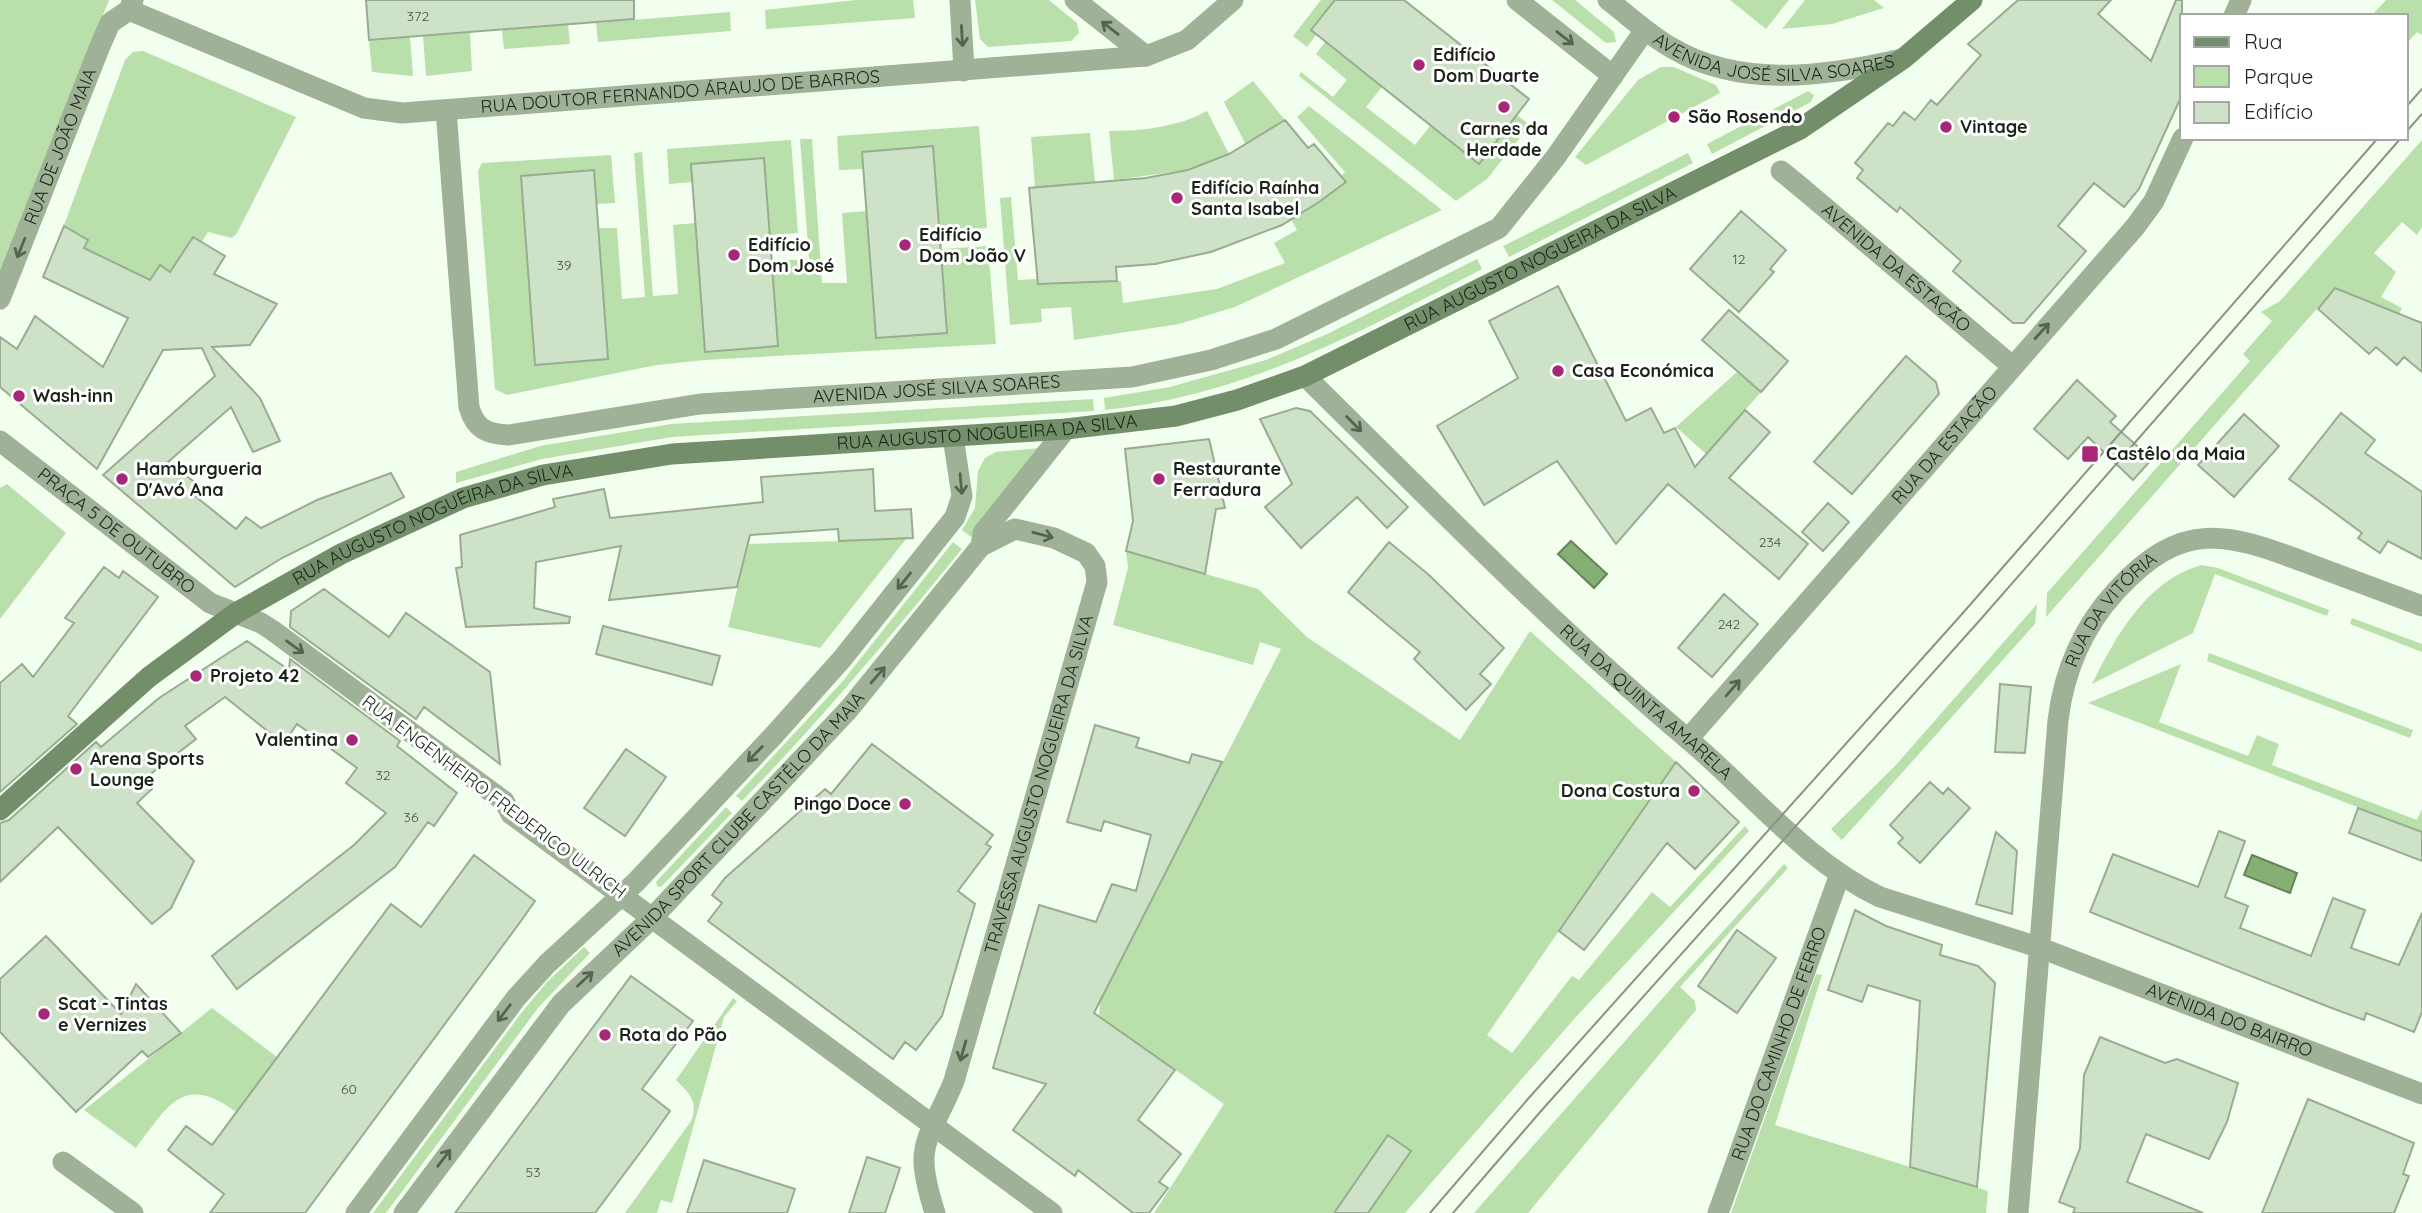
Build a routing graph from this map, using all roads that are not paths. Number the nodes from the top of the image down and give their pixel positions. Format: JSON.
{"nodes":[{"id":1,"x":960,"y":0,"type":"edge"},
{"id":2,"x":1074,"y":0,"type":"edge"},
{"id":3,"x":1233,"y":0,"type":"edge"},
{"id":4,"x":1517,"y":0,"type":"edge"},
{"id":5,"x":1608,"y":0,"type":"edge"},
{"id":6,"x":1972,"y":0,"type":"edge"},
{"id":7,"x":131,"y":5,"type":"edge"},
{"id":8,"x":1645,"y":30,"type":"junction"},
{"id":9,"x":1146,"y":56,"type":"junction"},
{"id":10,"x":1904,"y":58,"type":"junction"},
{"id":11,"x":964,"y":71,"type":"junction"},
{"id":12,"x":1613,"y":76,"type":"junction"},
{"id":13,"x":446,"y":110,"type":"junction"},
{"id":14,"x":2182,"y":140,"type":"edge"},
{"id":15,"x":1781,"y":171,"type":"dead end"},
{"id":16,"x":0,"y":299,"type":"edge"},
{"id":17,"x":2012,"y":366,"type":"junction"},
{"id":18,"x":1305,"y":376,"type":"junction"},
{"id":19,"x":1066,"y":429,"type":"junction"},
{"id":20,"x":953,"y":437,"type":"junction"},
{"id":21,"x":0,"y":441,"type":"edge"},
{"id":22,"x":981,"y":546,"type":"junction"},
{"id":23,"x":2422,"y":606,"type":"edge"},
{"id":24,"x":236,"y":614,"type":"junction"},
{"id":25,"x":1688,"y":739,"type":"junction"},
{"id":26,"x":0,"y":810,"type":"edge"},
{"id":27,"x":1840,"y":874,"type":"junction"},
{"id":28,"x":622,"y":895,"type":"junction"},
{"id":29,"x":653,"y":917,"type":"junction"},
{"id":30,"x":2038,"y":947,"type":"junction"},
{"id":31,"x":2422,"y":1094,"type":"edge"},
{"id":32,"x":933,"y":1124,"type":"junction"},
{"id":33,"x":63,"y":1162,"type":"dead end"},
{"id":34,"x":133,"y":1213,"type":"edge"},
{"id":35,"x":356,"y":1213,"type":"edge"},
{"id":36,"x":404,"y":1213,"type":"edge"},
{"id":37,"x":935,"y":1213,"type":"edge"},
{"id":38,"x":1052,"y":1213,"type":"edge"},
{"id":39,"x":1718,"y":1213,"type":"edge"},
{"id":40,"x":2018,"y":1213,"type":"edge"}],
"edges":[{"from":1,"to":11,"type":"street","one_way":true},
{"from":9,"to":2,"type":"street","one_way":true},
{"from":3,"to":9,"type":"street","name":"RUA DOUTOR FERNANDO ÁRAUJO DE BARROS"},
{"from":4,"to":12,"type":"street","one_way":true},
{"from":5,"to":8,"type":"street","name":"AVENIDA JOSÉ SILVA SOARES"},
{"from":6,"to":10,"type":"main road","name":"RUA AUGUSTO NOGUEIRA DA SILVA"},
{"from":7,"to":13,"type":"street","name":"RUA DOUTOR FERNANDO ÁRAUJO DE BARROS"},
{"from":7,"to":16,"type":"street","name":"RUA DE JOÃO MAIA","one_way":true},
{"from":8,"to":10,"type":"street","name":"AVENIDA JOSÉ SILVA SOARES"},
{"from":8,"to":12,"type":"street","name":"AVENIDA JOSÉ SILVA SOARES"},
{"from":9,"to":11,"type":"street","name":"RUA DOUTOR FERNANDO ÁRAUJO DE BARROS"},
{"from":10,"to":18,"type":"main road","name":"RUA AUGUSTO NOGUEIRA DA SILVA"},
{"from":11,"to":13,"type":"street","name":"RUA DOUTOR FERNANDO ÁRAUJO DE BARROS"},
{"from":12,"to":13,"type":"street","name":"AVENIDA JOSÉ SILVA SOARES"},
{"from":17,"to":14,"type":"street","name":"RUA DA ESTAÇÃO","one_way":true},
{"from":15,"to":17,"type":"street","name":"AVENIDA DA ESTAÇÃO"},
{"from":25,"to":17,"type":"street","name":"RUA DA ESTAÇÃO","one_way":true},
{"from":18,"to":19,"type":"main road","name":"RUA AUGUSTO NOGUEIRA DA SILVA"},
{"from":18,"to":25,"type":"street","name":"RUA DA QUINTA AMARELA","one_way":true},
{"from":19,"to":20,"type":"main road","name":"RUA AUGUSTO NOGUEIRA DA SILVA"},
{"from":19,"to":22,"type":"street","name":"AVENIDA SPORT CLUBE CASTÊLO DA MAIA"},
{"from":20,"to":24,"type":"main road","name":"RUA AUGUSTO NOGUEIRA DA SILVA"},
{"from":20,"to":28,"type":"street","name":"AVENIDA SPORT CLUBE CASTÊLO DA MAIA","one_way":true},
{"from":21,"to":24,"type":"street","name":"PRAÇA 5 DE OUTUBRO"},
{"from":29,"to":22,"type":"street","name":"AVENIDA SPORT CLUBE CASTÊLO DA MAIA","one_way":true},
{"from":22,"to":32,"type":"street","name":"TRAVESSA AUGUSTO NOGUEIRA DA SILVA","one_way":true},
{"from":23,"to":30,"type":"street","name":"RUA DA VITÓRIA"},
{"from":24,"to":26,"type":"main road","name":"RUA AUGUSTO NOGUEIRA DA SILVA"},
{"from":24,"to":28,"type":"street","name":"RUA ENGENHEIRO FREDERICO ULRICH","one_way":true},
{"from":25,"to":27,"type":"street","name":"RUA DA QUINTA AMARELA"},
{"from":27,"to":30,"type":"street","name":"RUA DA QUINTA AMARELA"},
{"from":27,"to":39,"type":"street","name":"RUA DO CAMINHO DE FERRO"},
{"from":28,"to":29,"type":"street","name":"RUA ENGENHEIRO FREDERICO ULRICH"},
{"from":28,"to":35,"type":"street","name":"AVENIDA SPORT CLUBE CASTÊLO DA MAIA","one_way":true},
{"from":29,"to":32,"type":"street","name":"RUA ENGENHEIRO FREDERICO ULRICH"},
{"from":36,"to":29,"type":"street","name":"AVENIDA SPORT CLUBE CASTÊLO DA MAIA","one_way":true},
{"from":30,"to":31,"type":"street","name":"AVENIDA DO BAIRRO"},
{"from":30,"to":40,"type":"street","name":"RUA DA VITÓRIA"},
{"from":32,"to":37,"type":"street","name":"TRAVESSA AUGUSTO NOGUEIRA DA SILVA"},
{"from":32,"to":38,"type":"street","name":"RUA ENGENHEIRO FREDERICO ULRICH"},
{"from":33,"to":34,"type":"street"}]}
